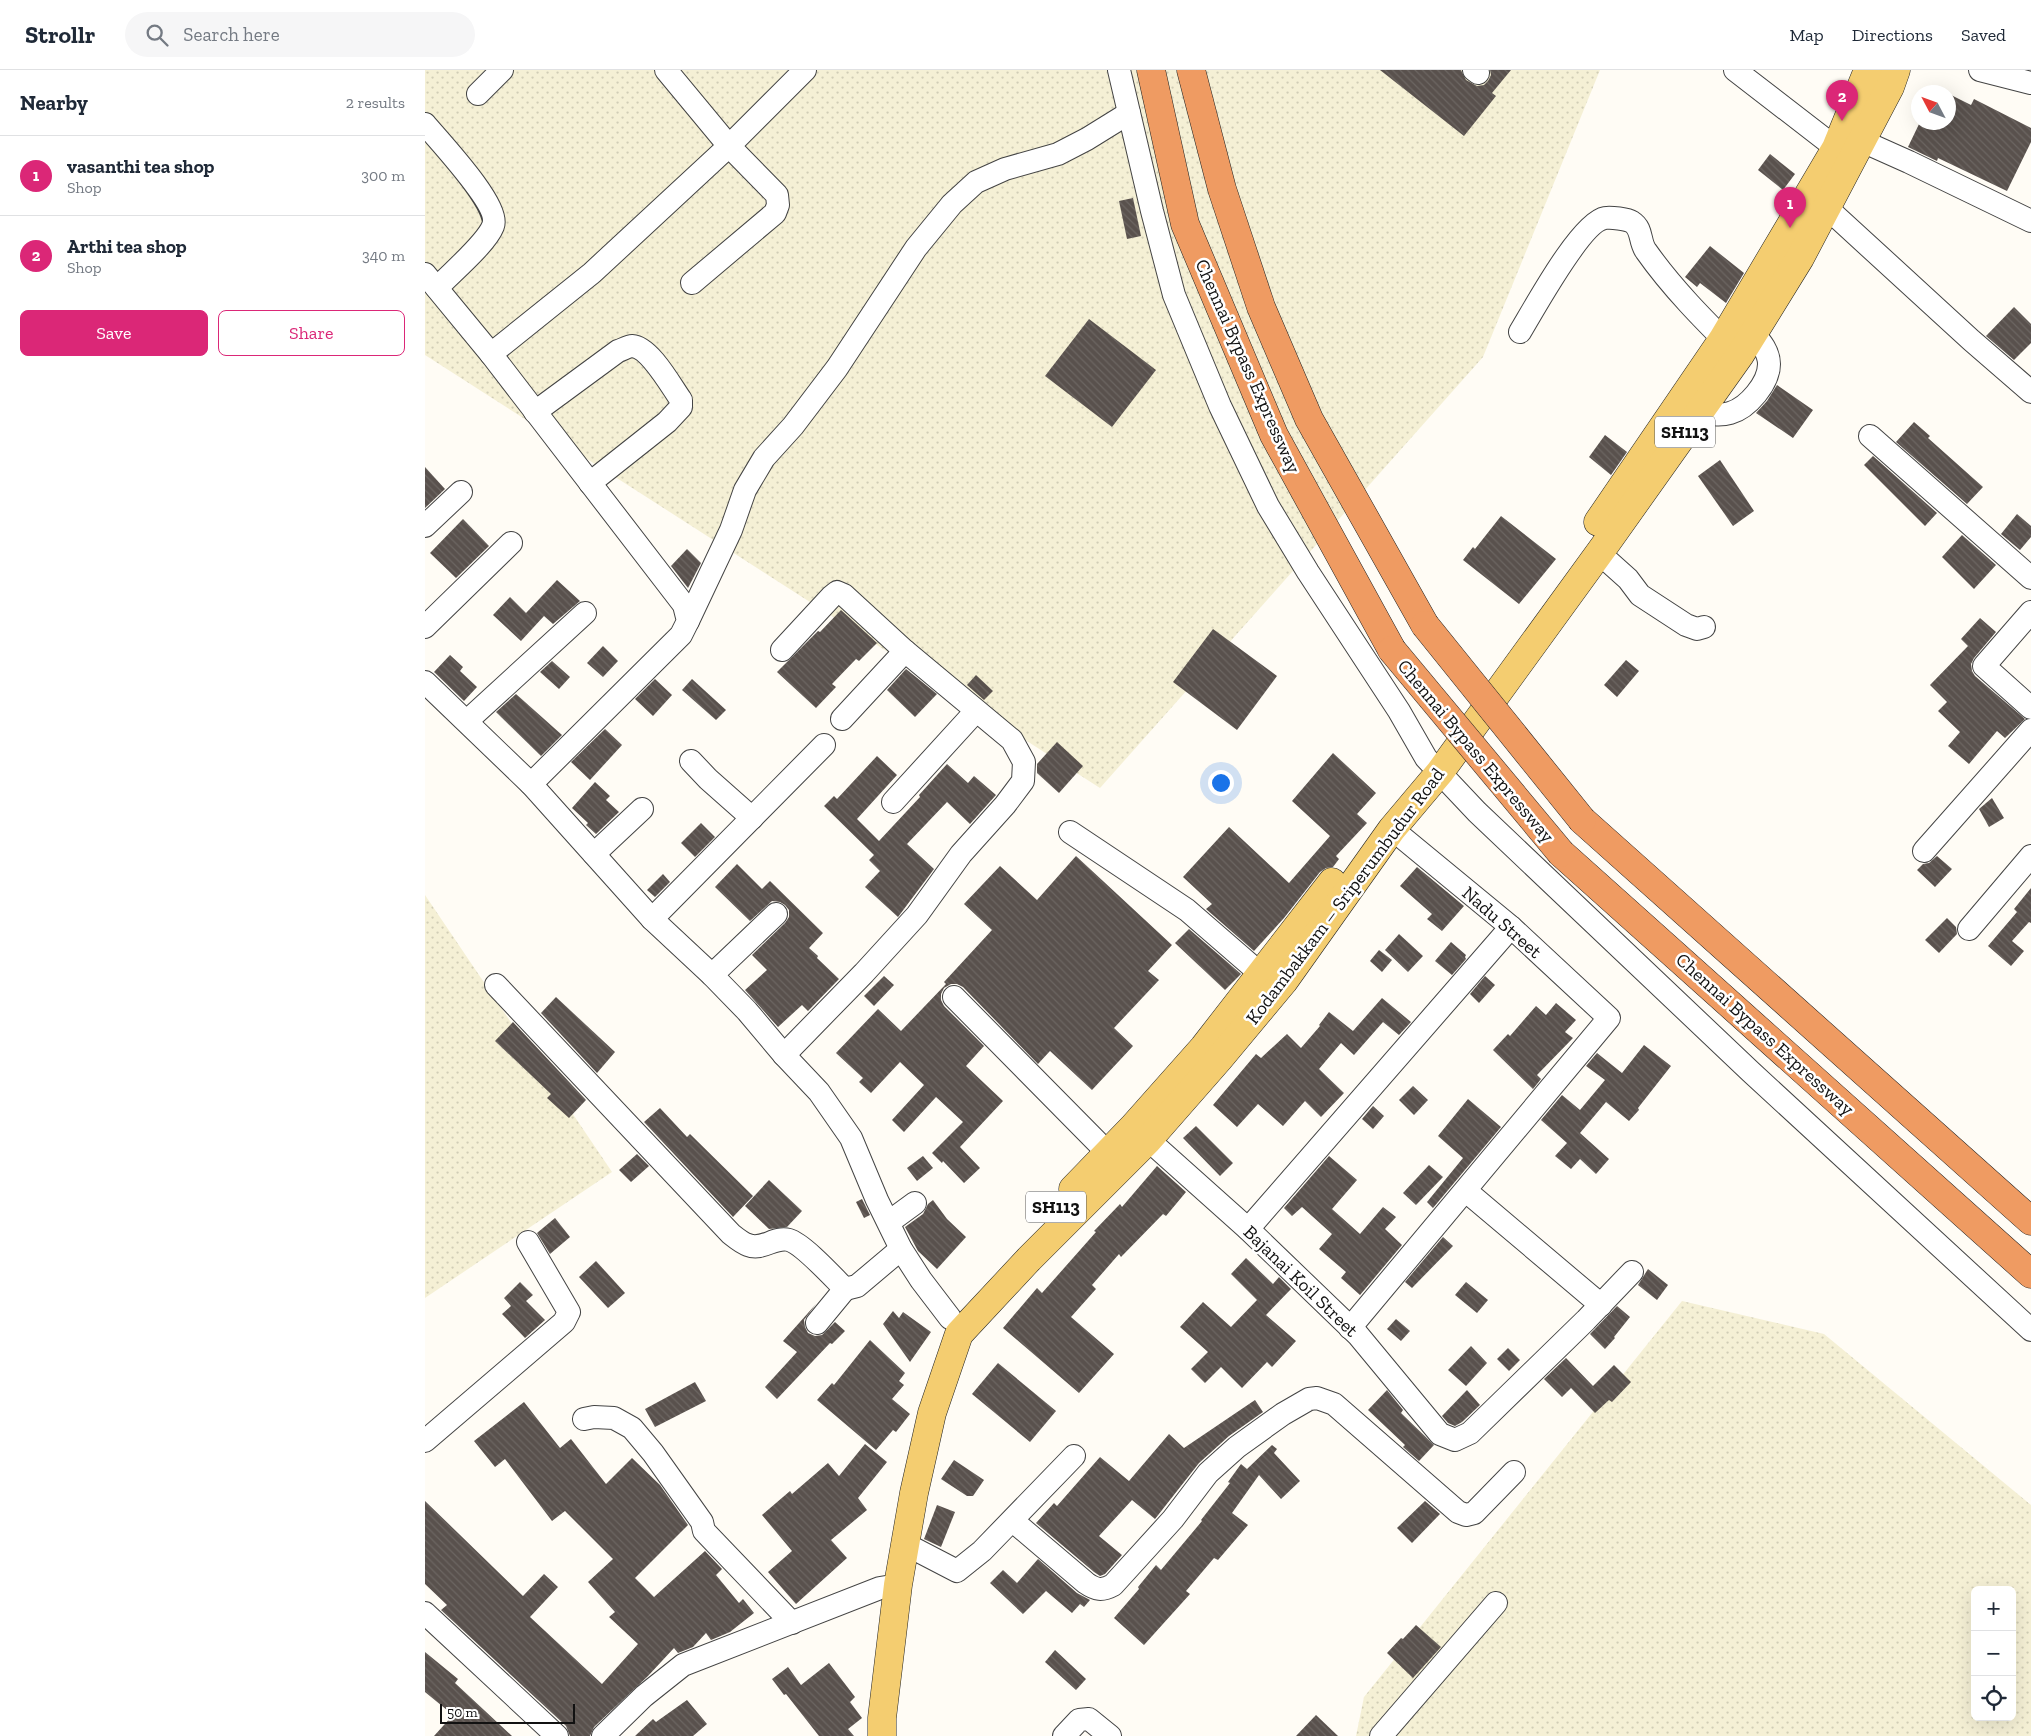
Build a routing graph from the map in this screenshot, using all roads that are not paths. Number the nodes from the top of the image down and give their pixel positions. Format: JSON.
{"nodes":[{"id":1,"x":503,"y":70,"type":"edge"},
{"id":2,"x":666,"y":70,"type":"edge"},
{"id":3,"x":805,"y":70,"type":"edge"},
{"id":4,"x":1119,"y":70,"type":"edge"},
{"id":5,"x":1151,"y":70,"type":"edge"},
{"id":6,"x":1191,"y":70,"type":"edge"},
{"id":7,"x":1735,"y":70,"type":"edge"},
{"id":8,"x":1868,"y":70,"type":"edge"},
{"id":9,"x":1896,"y":70,"type":"edge"},
{"id":10,"x":1980,"y":70,"type":"edge"},
{"id":11,"x":2031,"y":83,"type":"edge"},
{"id":12,"x":478,"y":94,"type":"dead end"},
{"id":13,"x":1129,"y":114,"type":"junction"},
{"id":14,"x":425,"y":124,"type":"edge"},
{"id":15,"x":1861,"y":141,"type":"junction"},
{"id":16,"x":729,"y":146,"type":"junction"},
{"id":17,"x":1835,"y":148,"type":"junction"},
{"id":18,"x":1817,"y":204,"type":"junction"},
{"id":19,"x":2031,"y":221,"type":"edge"},
{"id":20,"x":431,"y":281,"type":"edge"},
{"id":21,"x":692,"y":283,"type":"dead end"},
{"id":22,"x":1520,"y":332,"type":"dead end"},
{"id":23,"x":1739,"y":342,"type":"junction"},
{"id":24,"x":491,"y":354,"type":"junction"},
{"id":25,"x":2031,"y":392,"type":"edge"},
{"id":26,"x":535,"y":412,"type":"junction"},
{"id":27,"x":1699,"y":412,"type":"junction"},
{"id":28,"x":1870,"y":436,"type":"dead end"},
{"id":29,"x":590,"y":483,"type":"junction"},
{"id":30,"x":461,"y":492,"type":"dead end"},
{"id":31,"x":425,"y":526,"type":"edge"},
{"id":32,"x":511,"y":543,"type":"dead end"},
{"id":33,"x":1599,"y":554,"type":"junction"},
{"id":34,"x":2031,"y":578,"type":"edge"},
{"id":35,"x":2031,"y":612,"type":"edge"},
{"id":36,"x":585,"y":613,"type":"dead end"},
{"id":37,"x":688,"y":621,"type":"junction"},
{"id":38,"x":425,"y":627,"type":"edge"},
{"id":39,"x":1704,"y":627,"type":"dead end"},
{"id":40,"x":782,"y":650,"type":"dead end"},
{"id":41,"x":905,"y":652,"type":"junction"},
{"id":42,"x":425,"y":682,"type":"edge"},
{"id":43,"x":2031,"y":708,"type":"edge"},
{"id":44,"x":976,"y":711,"type":"junction"},
{"id":45,"x":842,"y":719,"type":"dead end"},
{"id":46,"x":467,"y":721,"type":"junction"},
{"id":47,"x":2031,"y":730,"type":"edge"},
{"id":48,"x":824,"y":745,"type":"dead end"},
{"id":49,"x":691,"y":761,"type":"dead end"},
{"id":50,"x":1433,"y":765,"type":"junction"},
{"id":51,"x":531,"y":784,"type":"junction"},
{"id":52,"x":893,"y":802,"type":"dead end"},
{"id":53,"x":642,"y":808,"type":"dead end"},
{"id":54,"x":751,"y":818,"type":"junction"},
{"id":55,"x":1392,"y":829,"type":"junction"},
{"id":56,"x":1070,"y":832,"type":"dead end"},
{"id":57,"x":1924,"y":851,"type":"dead end"},
{"id":58,"x":594,"y":854,"type":"junction"},
{"id":59,"x":2031,"y":856,"type":"edge"},
{"id":60,"x":776,"y":914,"type":"dead end"},
{"id":61,"x":652,"y":918,"type":"junction"},
{"id":62,"x":1511,"y":927,"type":"junction"},
{"id":63,"x":1969,"y":929,"type":"dead end"},
{"id":64,"x":1262,"y":974,"type":"junction"},
{"id":65,"x":713,"y":975,"type":"junction"},
{"id":66,"x":496,"y":986,"type":"dead end"},
{"id":67,"x":954,"y":997,"type":"dead end"},
{"id":68,"x":784,"y":1055,"type":"junction"},
{"id":69,"x":1141,"y":1133,"type":"junction"},
{"id":70,"x":1107,"y":1153,"type":"junction"},
{"id":71,"x":1466,"y":1191,"type":"junction"},
{"id":72,"x":915,"y":1203,"type":"dead end"},
{"id":73,"x":2031,"y":1221,"type":"edge"},
{"id":74,"x":889,"y":1222,"type":"junction"},
{"id":75,"x":1248,"y":1229,"type":"junction"},
{"id":76,"x":528,"y":1242,"type":"dead end"},
{"id":77,"x":901,"y":1248,"type":"junction"},
{"id":78,"x":1632,"y":1272,"type":"dead end"},
{"id":79,"x":2031,"y":1274,"type":"edge"},
{"id":80,"x":845,"y":1289,"type":"junction"},
{"id":81,"x":1601,"y":1305,"type":"junction"},
{"id":82,"x":950,"y":1318,"type":"junction"},
{"id":83,"x":817,"y":1323,"type":"dead end"},
{"id":84,"x":1350,"y":1328,"type":"junction"},
{"id":85,"x":2031,"y":1330,"type":"edge"},
{"id":86,"x":584,"y":1419,"type":"dead end"},
{"id":87,"x":425,"y":1441,"type":"edge"},
{"id":88,"x":1074,"y":1456,"type":"dead end"},
{"id":89,"x":1514,"y":1472,"type":"dead end"},
{"id":90,"x":1013,"y":1520,"type":"junction"},
{"id":91,"x":905,"y":1544,"type":"junction"},
{"id":92,"x":889,"y":1586,"type":"junction"},
{"id":93,"x":1496,"y":1602,"type":"dead end"},
{"id":94,"x":425,"y":1614,"type":"edge"},
{"id":95,"x":792,"y":1623,"type":"junction"},
{"id":96,"x":557,"y":1736,"type":"edge"},
{"id":97,"x":603,"y":1736,"type":"edge"},
{"id":98,"x":866,"y":1736,"type":"edge"},
{"id":99,"x":882,"y":1736,"type":"edge"},
{"id":100,"x":1063,"y":1736,"type":"edge"},
{"id":101,"x":1109,"y":1736,"type":"edge"},
{"id":102,"x":1381,"y":1736,"type":"edge"}],
"edges":[{"from":1,"to":12,"type":"street"},
{"from":2,"to":16,"type":"street"},
{"from":3,"to":16,"type":"street"},
{"from":4,"to":13,"type":"street"},
{"from":5,"to":79,"type":"highway","name":"Chennai Bypass Expressway","bridge":true},
{"from":6,"to":73,"type":"highway","name":"Chennai Bypass Expressway","bridge":true},
{"from":7,"to":17,"type":"street"},
{"from":8,"to":17,"type":"main road","name":"Kodambakkam – Sriperumbudur Road","number":"SH113"},
{"from":9,"to":15,"type":"main road","name":"Kodambakkam – Sriperumbudur Road","number":"SH113"},
{"from":10,"to":11,"type":"street"},
{"from":13,"to":37,"type":"street"},
{"from":13,"to":50,"type":"street"},
{"from":14,"to":20,"type":"street"},
{"from":15,"to":18,"type":"main road","name":"Kodambakkam – Sriperumbudur Road","number":"SH113"},
{"from":15,"to":19,"type":"street"},
{"from":16,"to":21,"type":"street"},
{"from":16,"to":24,"type":"street"},
{"from":17,"to":18,"type":"main road","name":"Kodambakkam – Sriperumbudur Road","number":"SH113"},
{"from":18,"to":23,"type":"main road","name":"Kodambakkam – Sriperumbudur Road","number":"SH113"},
{"from":18,"to":25,"type":"street"},
{"from":20,"to":24,"type":"street"},
{"from":22,"to":23,"type":"street"},
{"from":23,"to":27,"type":"main road","name":"Kodambakkam – Sriperumbudur Road","number":"SH113"},
{"from":23,"to":27,"type":"street"},
{"from":23,"to":50,"type":"main road","name":"Kodambakkam – Sriperumbudur Road","number":"SH113"},
{"from":24,"to":26,"type":"street"},
{"from":26,"to":29,"type":"street"},
{"from":26,"to":29,"type":"street"},
{"from":27,"to":33,"type":"main road","name":"Kodambakkam – Sriperumbudur Road","number":"SH113"},
{"from":28,"to":34,"type":"street"},
{"from":29,"to":37,"type":"street"},
{"from":30,"to":31,"type":"street"},
{"from":32,"to":38,"type":"street"},
{"from":33,"to":39,"type":"street"},
{"from":33,"to":50,"type":"main road","name":"Kodambakkam – Sriperumbudur Road","number":"SH113"},
{"from":35,"to":43,"type":"street"},
{"from":36,"to":46,"type":"street"},
{"from":37,"to":51,"type":"street"},
{"from":40,"to":41,"type":"street"},
{"from":41,"to":44,"type":"street"},
{"from":41,"to":45,"type":"street"},
{"from":42,"to":46,"type":"street"},
{"from":44,"to":52,"type":"street"},
{"from":44,"to":68,"type":"street"},
{"from":46,"to":51,"type":"street"},
{"from":47,"to":57,"type":"street"},
{"from":48,"to":54,"type":"street"},
{"from":49,"to":54,"type":"street"},
{"from":50,"to":55,"type":"main road","name":"Kodambakkam – Sriperumbudur Road","number":"SH113"},
{"from":50,"to":64,"type":"main road","name":"Kodambakkam – Sriperumbudur Road","number":"SH113"},
{"from":50,"to":85,"type":"street"},
{"from":51,"to":58,"type":"street"},
{"from":53,"to":58,"type":"street"},
{"from":54,"to":61,"type":"street"},
{"from":55,"to":62,"type":"street","name":"Nadu Street"},
{"from":55,"to":69,"type":"main road","name":"Kodambakkam – Sriperumbudur Road","number":"SH113"},
{"from":56,"to":64,"type":"street"},
{"from":58,"to":61,"type":"street"},
{"from":59,"to":63,"type":"street"},
{"from":60,"to":65,"type":"street"},
{"from":61,"to":65,"type":"street"},
{"from":62,"to":71,"type":"street","name":"Nadu Street"},
{"from":62,"to":75,"type":"street"},
{"from":64,"to":69,"type":"main road","name":"Kodambakkam – Sriperumbudur Road","number":"SH113"},
{"from":65,"to":68,"type":"street"},
{"from":66,"to":80,"type":"street"},
{"from":67,"to":70,"type":"street"},
{"from":68,"to":74,"type":"street"},
{"from":69,"to":70,"type":"main road","name":"Kodambakkam – Sriperumbudur Road","number":"SH113"},
{"from":69,"to":75,"type":"street","name":"Bajanai Koil Street"},
{"from":69,"to":91,"type":"main road","name":"Kodambakkam – Sriperumbudur Road","number":"SH113"},
{"from":70,"to":82,"type":"main road","name":"Kodambakkam – Sriperumbudur Road","number":"SH113"},
{"from":71,"to":81,"type":"street"},
{"from":71,"to":84,"type":"street"},
{"from":72,"to":74,"type":"street"},
{"from":74,"to":77,"type":"street"},
{"from":75,"to":84,"type":"street","name":"Bajanai Koil Street"},
{"from":76,"to":87,"type":"street"},
{"from":77,"to":80,"type":"street"},
{"from":77,"to":82,"type":"street"},
{"from":78,"to":81,"type":"street"},
{"from":80,"to":83,"type":"street"},
{"from":81,"to":84,"type":"street","name":"Bajanai Koil Street"},
{"from":82,"to":92,"type":"main road","name":"Kodambakkam – Sriperumbudur Road","number":"SH113"},
{"from":86,"to":95,"type":"street"},
{"from":88,"to":90,"type":"street"},
{"from":89,"to":90,"type":"street"},
{"from":90,"to":91,"type":"street"},
{"from":91,"to":92,"type":"main road","name":"Kodambakkam – Sriperumbudur Road","number":"SH113"},
{"from":92,"to":95,"type":"street"},
{"from":92,"to":98,"type":"main road","name":"Kodambakkam – Sriperumbudur Road","number":"SH113"},
{"from":92,"to":99,"type":"main road","name":"Kodambakkam – Sriperumbudur Road","number":"SH113"},
{"from":93,"to":102,"type":"street"},
{"from":94,"to":96,"type":"street"},
{"from":95,"to":97,"type":"street"},
{"from":100,"to":101,"type":"street"}]}
